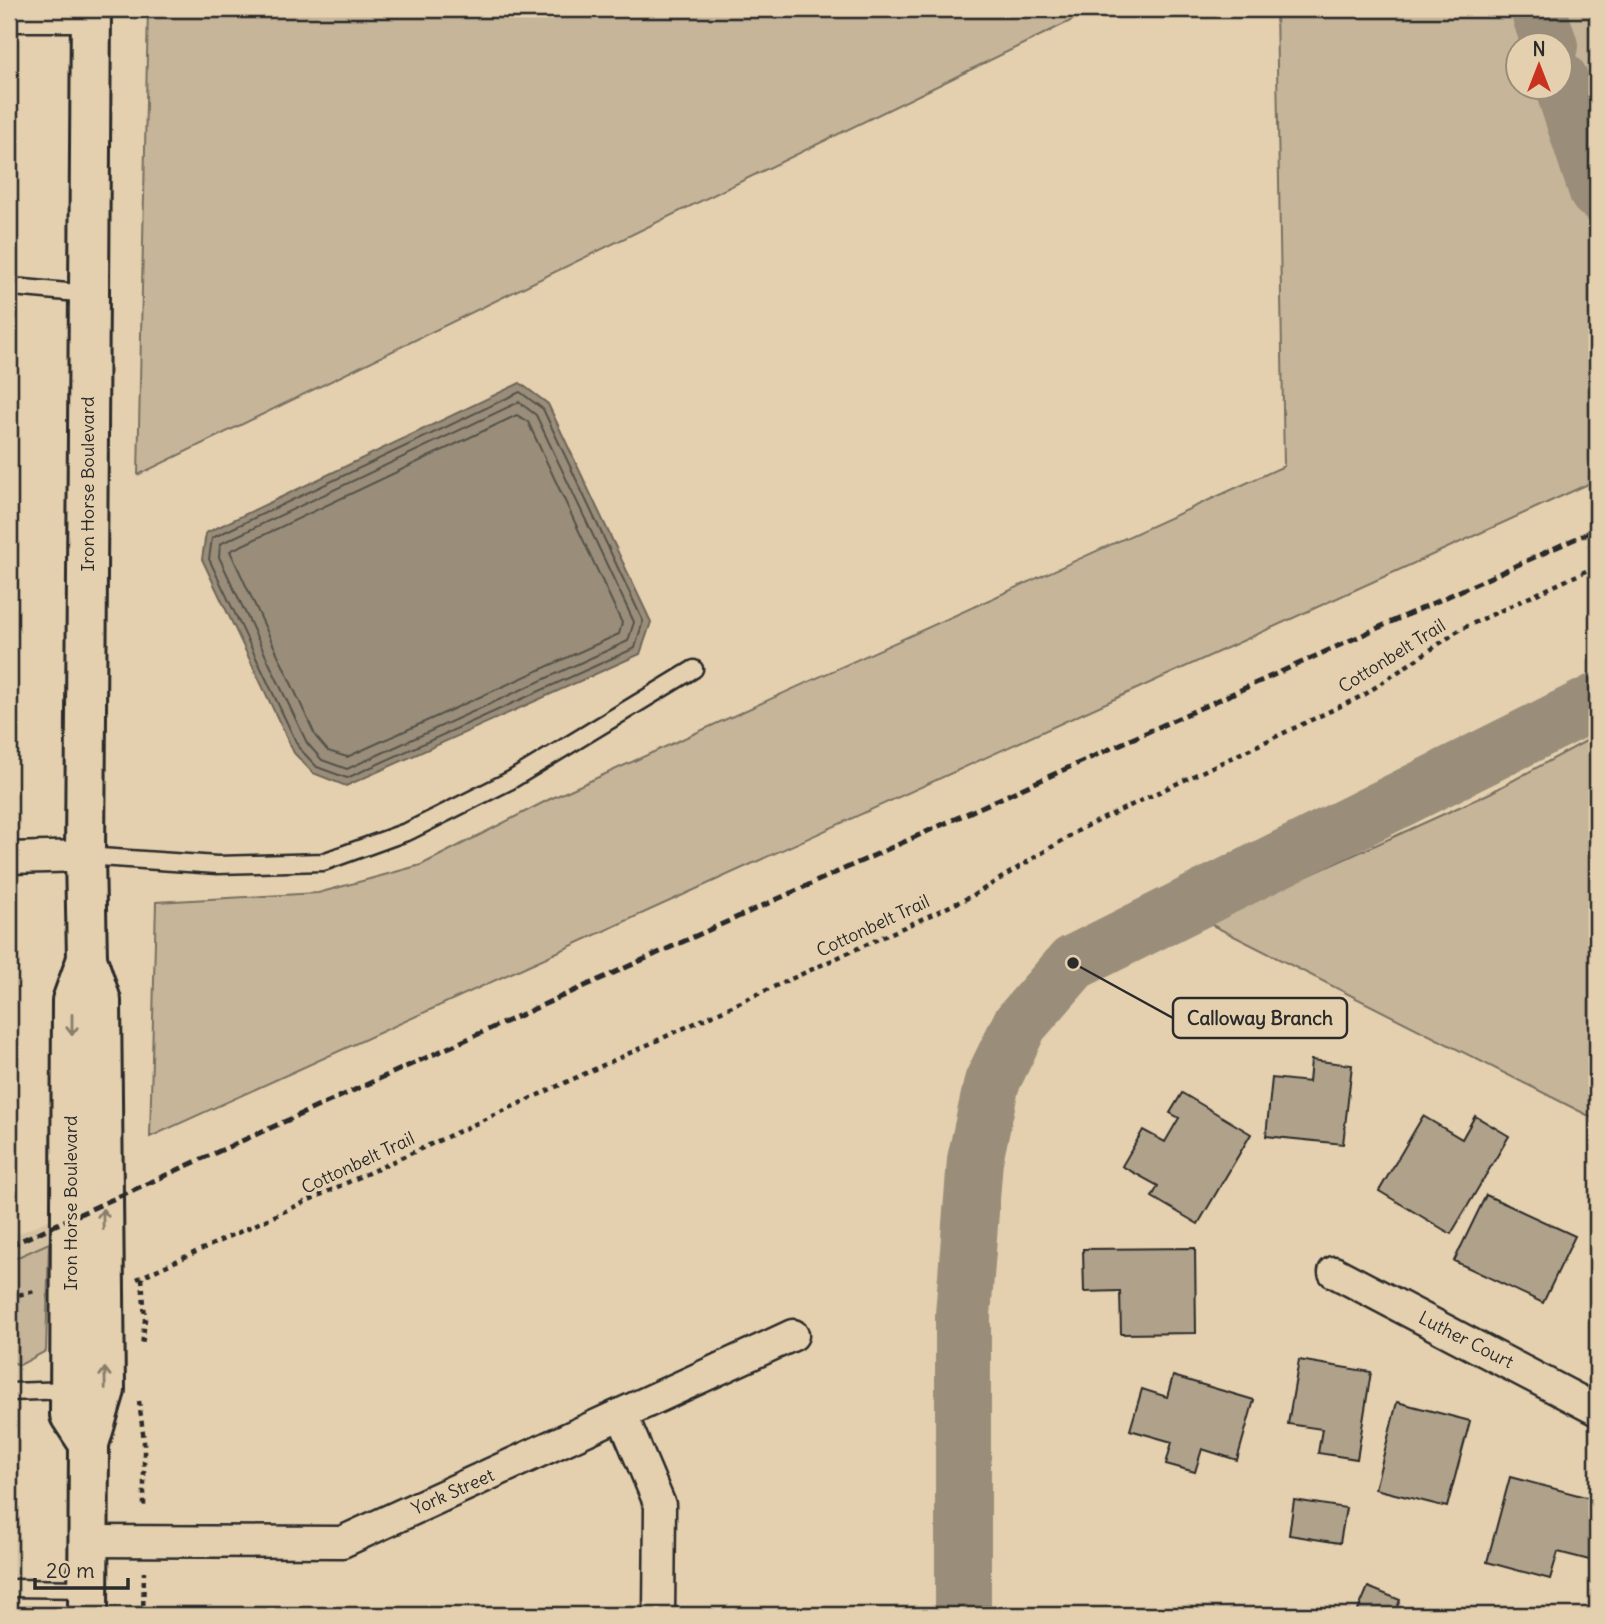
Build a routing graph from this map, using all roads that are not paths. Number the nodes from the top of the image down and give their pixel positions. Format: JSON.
{"nodes":[{"id":1,"x":90,"y":13,"type":"edge"},
{"id":2,"x":9,"y":16,"type":"edge"},
{"id":3,"x":9,"y":280,"type":"edge"},
{"id":4,"x":89,"y":294,"type":"junction"},
{"id":5,"x":694,"y":669,"type":"dead end"},
{"id":6,"x":85,"y":856,"type":"junction"},
{"id":7,"x":9,"y":858,"type":"edge"},
{"id":8,"x":87,"y":959,"type":"junction"},
{"id":9,"x":1334,"y":1272,"type":"dead end"},
{"id":10,"x":793,"y":1335,"type":"dead end"},
{"id":11,"x":70,"y":1390,"type":"junction"},
{"id":12,"x":9,"y":1392,"type":"edge"},
{"id":13,"x":1597,"y":1410,"type":"edge"},
{"id":14,"x":622,"y":1415,"type":"junction"},
{"id":15,"x":89,"y":1444,"type":"junction"},
{"id":16,"x":88,"y":1541,"type":"junction"},
{"id":17,"x":9,"y":1588,"type":"edge"},
{"id":18,"x":88,"y":1602,"type":"edge"},
{"id":19,"x":659,"y":1615,"type":"edge"}],
"edges":[{"from":1,"to":2,"type":"street"},
{"from":1,"to":4,"type":"street","name":"Iron Horse Boulevard"},
{"from":3,"to":4,"type":"lane"},
{"from":4,"to":6,"type":"street","name":"Iron Horse Boulevard"},
{"from":5,"to":6,"type":"lane"},
{"from":6,"to":7,"type":"street"},
{"from":6,"to":8,"type":"street","name":"Iron Horse Boulevard"},
{"from":8,"to":11,"type":"street","name":"Iron Horse Boulevard","one_way":true},
{"from":15,"to":8,"type":"street","name":"Iron Horse Boulevard","one_way":true},
{"from":9,"to":13,"type":"street","name":"Luther Court"},
{"from":10,"to":14,"type":"street","name":"York Street"},
{"from":11,"to":12,"type":"lane"},
{"from":11,"to":15,"type":"street","name":"Iron Horse Boulevard"},
{"from":14,"to":16,"type":"street","name":"York Street"},
{"from":14,"to":19,"type":"street"},
{"from":15,"to":16,"type":"street","name":"Iron Horse Boulevard"},
{"from":16,"to":18,"type":"street","name":"Iron Horse Boulevard"},
{"from":17,"to":18,"type":"lane"}]}
